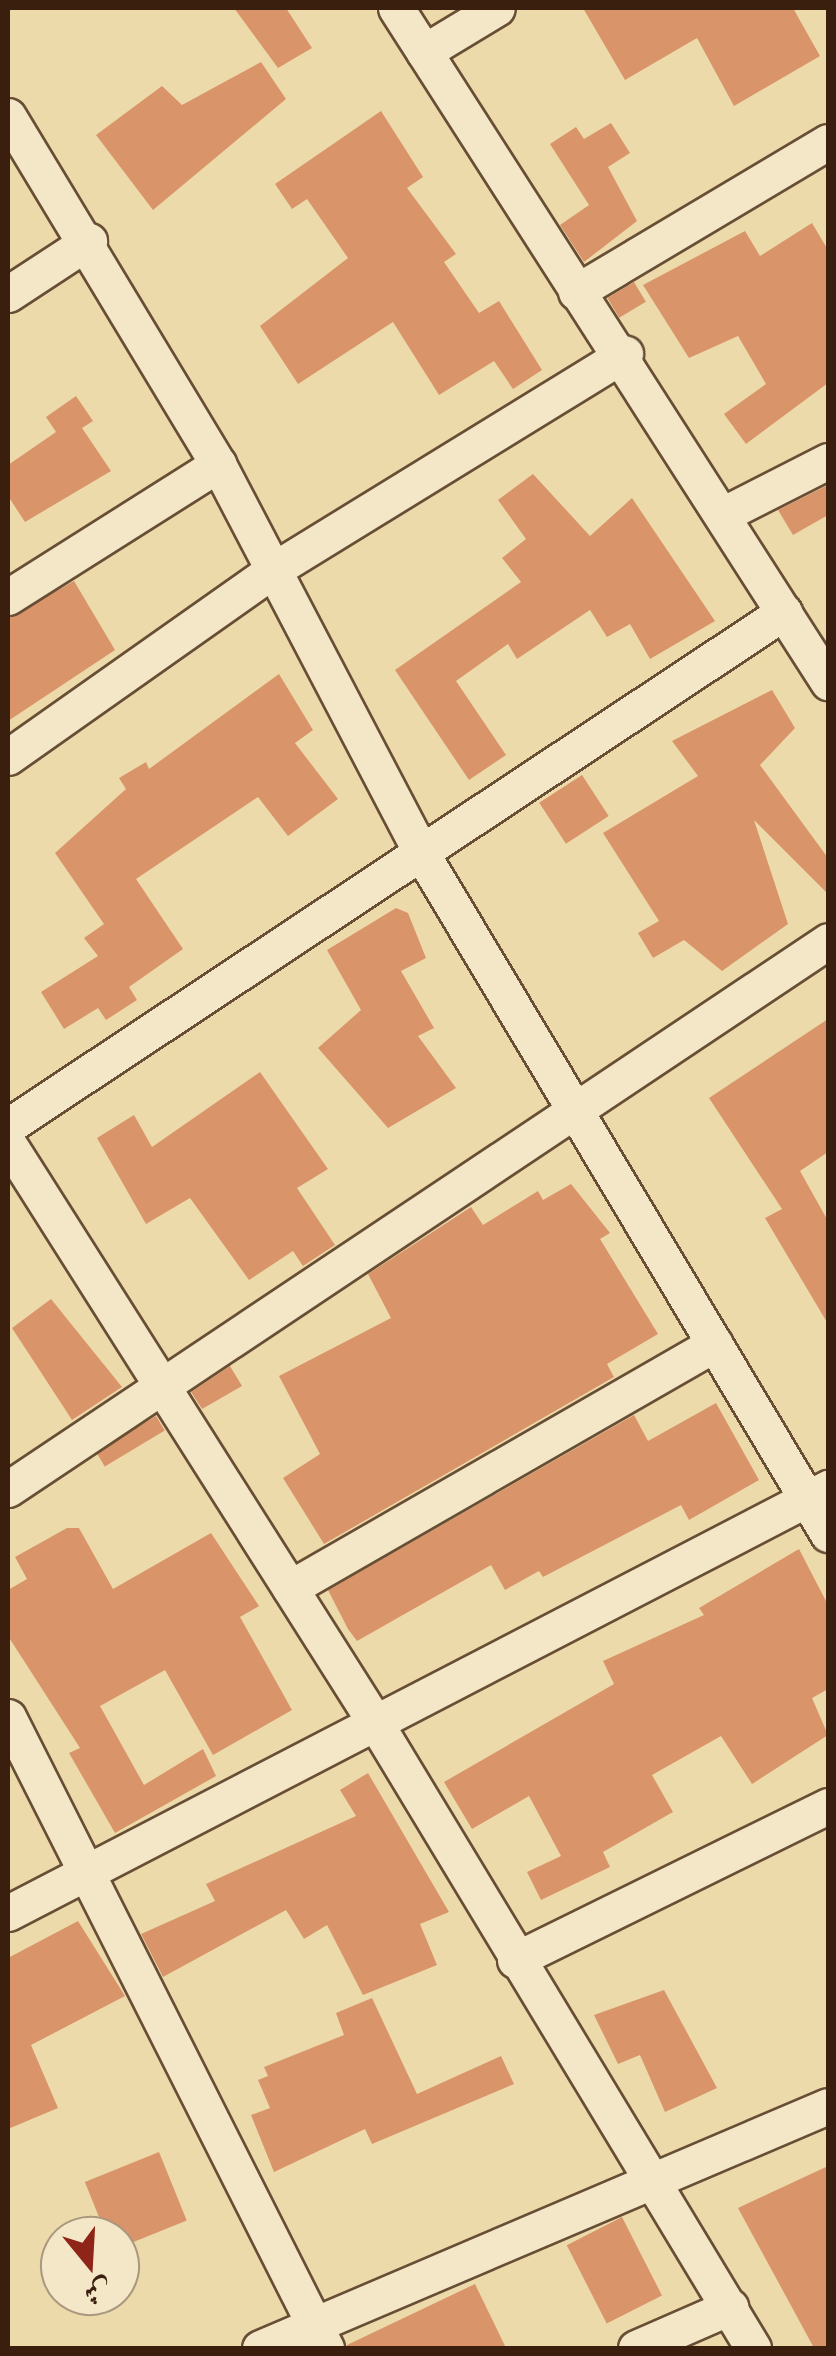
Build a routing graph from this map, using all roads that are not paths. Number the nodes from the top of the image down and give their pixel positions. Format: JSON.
{"nodes":[{"id":1,"x":396,"y":8,"type":"edge"},
{"id":2,"x":496,"y":8,"type":"edge"},
{"id":3,"x":424,"y":52,"type":"junction"},
{"id":4,"x":8,"y":116,"type":"edge"},
{"id":5,"x":828,"y":142,"type":"edge"},
{"id":6,"x":89,"y":241,"type":"junction"},
{"id":7,"x":576,"y":292,"type":"junction"},
{"id":8,"x":8,"y":294,"type":"edge"},
{"id":9,"x":625,"y":354,"type":"junction"},
{"id":10,"x":828,"y":461,"type":"edge"},
{"id":11,"x":218,"y":464,"type":"junction"},
{"id":12,"x":724,"y":514,"type":"junction"},
{"id":13,"x":270,"y":572,"type":"junction"},
{"id":14,"x":8,"y":596,"type":"edge"},
{"id":15,"x":784,"y":612,"type":"junction"},
{"id":16,"x":828,"y":682,"type":"edge"},
{"id":17,"x":8,"y":758,"type":"edge"},
{"id":18,"x":423,"y":856,"type":"junction"},
{"id":19,"x":828,"y":942,"type":"edge"},
{"id":20,"x":571,"y":1108,"type":"junction"},
{"id":21,"x":8,"y":1126,"type":"edge"},
{"id":22,"x":8,"y":1143,"type":"edge"},
{"id":23,"x":715,"y":1344,"type":"junction"},
{"id":24,"x":156,"y":1390,"type":"junction"},
{"id":25,"x":8,"y":1488,"type":"edge"},
{"id":26,"x":818,"y":1492,"type":"edge"},
{"id":27,"x":828,"y":1534,"type":"edge"},
{"id":28,"x":290,"y":1588,"type":"junction"},
{"id":29,"x":8,"y":1717,"type":"edge"},
{"id":30,"x":373,"y":1719,"type":"junction"},
{"id":31,"x":828,"y":1806,"type":"edge"},
{"id":32,"x":91,"y":1870,"type":"junction"},
{"id":33,"x":8,"y":1913,"type":"edge"},
{"id":34,"x":514,"y":1960,"type":"junction"},
{"id":35,"x":828,"y":2106,"type":"edge"},
{"id":36,"x":659,"y":2182,"type":"junction"},
{"id":37,"x":730,"y":2308,"type":"junction"},
{"id":38,"x":320,"y":2337,"type":"edge"},
{"id":39,"x":260,"y":2348,"type":"edge"},
{"id":40,"x":636,"y":2348,"type":"edge"},
{"id":41,"x":752,"y":2348,"type":"edge"}],
"edges":[{"from":1,"to":3,"type":"street"},
{"from":2,"to":3,"type":"street"},
{"from":3,"to":7,"type":"street"},
{"from":4,"to":6,"type":"street"},
{"from":5,"to":7,"type":"street"},
{"from":6,"to":8,"type":"street"},
{"from":6,"to":11,"type":"street"},
{"from":7,"to":9,"type":"street"},
{"from":9,"to":12,"type":"street"},
{"from":9,"to":13,"type":"street"},
{"from":10,"to":12,"type":"street"},
{"from":11,"to":13,"type":"street"},
{"from":11,"to":14,"type":"street"},
{"from":12,"to":15,"type":"street"},
{"from":13,"to":17,"type":"street"},
{"from":13,"to":18,"type":"street"},
{"from":15,"to":16,"type":"street"},
{"from":15,"to":18,"type":"street"},
{"from":18,"to":20,"type":"street"},
{"from":18,"to":21,"type":"street"},
{"from":19,"to":20,"type":"street"},
{"from":20,"to":23,"type":"street"},
{"from":20,"to":24,"type":"street"},
{"from":22,"to":24,"type":"street"},
{"from":23,"to":26,"type":"street"},
{"from":23,"to":28,"type":"street"},
{"from":24,"to":25,"type":"street"},
{"from":24,"to":28,"type":"street"},
{"from":26,"to":27,"type":"street"},
{"from":26,"to":30,"type":"street"},
{"from":28,"to":30,"type":"street"},
{"from":29,"to":32,"type":"street"},
{"from":30,"to":32,"type":"street"},
{"from":30,"to":34,"type":"street"},
{"from":31,"to":34,"type":"street"},
{"from":32,"to":33,"type":"street"},
{"from":32,"to":38,"type":"street"},
{"from":34,"to":36,"type":"street"},
{"from":35,"to":36,"type":"street"},
{"from":36,"to":37,"type":"street"},
{"from":36,"to":38,"type":"street"},
{"from":37,"to":40,"type":"street"},
{"from":37,"to":41,"type":"street"},
{"from":38,"to":39,"type":"street"}]}
